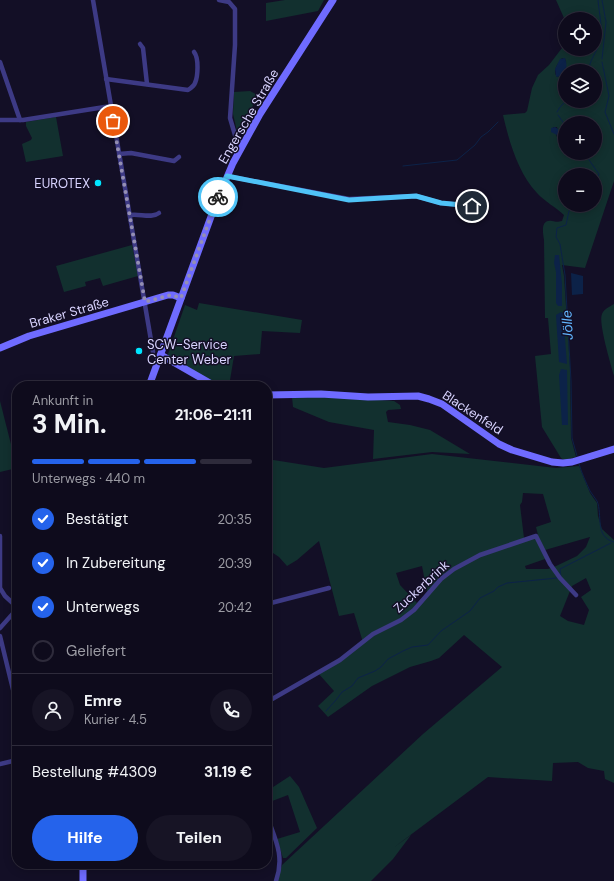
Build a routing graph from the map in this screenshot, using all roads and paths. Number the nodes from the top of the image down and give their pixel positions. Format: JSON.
{"nodes":[{"id":1,"x":93,"y":0,"type":"edge"},
{"id":2,"x":219,"y":0,"type":"edge"},
{"id":3,"x":333,"y":0,"type":"edge"},
{"id":4,"x":140,"y":44,"type":"dead end"},
{"id":5,"x":194,"y":52,"type":"dead end"},
{"id":6,"x":0,"y":62,"type":"edge"},
{"id":7,"x":106,"y":79,"type":"junction"},
{"id":8,"x":146,"y":84,"type":"junction"},
{"id":9,"x":111,"y":106,"type":"junction"},
{"id":10,"x":0,"y":120,"type":"edge"},
{"id":11,"x":20,"y":120,"type":"junction"},
{"id":12,"x":244,"y":142,"type":"junction"},
{"id":13,"x":119,"y":154,"type":"junction"},
{"id":14,"x":180,"y":157,"type":"dead end"},
{"id":15,"x":227,"y":176,"type":"junction"},
{"id":16,"x":472,"y":206,"type":"dead end"},
{"id":17,"x":159,"y":213,"type":"dead end"},
{"id":18,"x":130,"y":215,"type":"junction"},
{"id":19,"x":181,"y":298,"type":"junction"},
{"id":20,"x":145,"y":302,"type":"junction"},
{"id":21,"x":0,"y":348,"type":"edge"},
{"id":22,"x":153,"y":352,"type":"dead end"},
{"id":23,"x":161,"y":355,"type":"junction"},
{"id":24,"x":151,"y":381,"type":"edge"},
{"id":25,"x":206,"y":381,"type":"edge"},
{"id":26,"x":272,"y":395,"type":"edge"},
{"id":27,"x":614,"y":449,"type":"edge"},
{"id":28,"x":0,"y":536,"type":"edge"},
{"id":29,"x":0,"y":567,"type":"edge"},
{"id":30,"x":329,"y":588,"type":"dead end"},
{"id":31,"x":576,"y":595,"type":"dead end"},
{"id":32,"x":12,"y":603,"type":"edge"},
{"id":33,"x":272,"y":603,"type":"edge"},
{"id":34,"x":12,"y":614,"type":"edge"},
{"id":35,"x":0,"y":628,"type":"edge"},
{"id":36,"x":0,"y":636,"type":"edge"},
{"id":37,"x":12,"y":685,"type":"edge"},
{"id":38,"x":272,"y":699,"type":"edge"},
{"id":39,"x":12,"y":761,"type":"edge"},
{"id":40,"x":0,"y":764,"type":"edge"},
{"id":41,"x":272,"y":832,"type":"edge"},
{"id":42,"x":83,"y":869,"type":"edge"},
{"id":43,"x":83,"y":881,"type":"edge"},
{"id":44,"x":276,"y":881,"type":"edge"}],
"edges":[{"from":1,"to":7,"type":"street"},
{"from":2,"to":12,"type":"street"},
{"from":3,"to":12,"type":"main road","name":"Engersche Straße"},
{"from":4,"to":8,"type":"street"},
{"from":5,"to":8,"type":"street"},
{"from":6,"to":11,"type":"street"},
{"from":7,"to":8,"type":"street"},
{"from":7,"to":9,"type":"street"},
{"from":9,"to":11,"type":"street"},
{"from":9,"to":13,"type":"street"},
{"from":10,"to":11,"type":"street"},
{"from":12,"to":15,"type":"main road","name":"Engersche Straße"},
{"from":13,"to":14,"type":"street"},
{"from":13,"to":18,"type":"street"},
{"from":15,"to":16,"type":"street"},
{"from":15,"to":19,"type":"main road","name":"Engersche Straße"},
{"from":17,"to":18,"type":"street"},
{"from":18,"to":20,"type":"street"},
{"from":19,"to":20,"type":"main road","name":"Braker Straße"},
{"from":19,"to":23,"type":"main road","name":"Engersche Straße"},
{"from":20,"to":21,"type":"main road","name":"Braker Straße"},
{"from":20,"to":22,"type":"street"},
{"from":23,"to":24,"type":"main road","name":"Engersche Straße"},
{"from":23,"to":25,"type":"main road"},
{"from":26,"to":27,"type":"main road","name":"Blackenfeld"},
{"from":28,"to":29,"type":"street"},
{"from":29,"to":32,"type":"street"},
{"from":30,"to":33,"type":"street"},
{"from":31,"to":38,"type":"street","name":"Zuckerbrink"},
{"from":34,"to":35,"type":"street"},
{"from":36,"to":37,"type":"street"},
{"from":39,"to":40,"type":"street"},
{"from":41,"to":44,"type":"street"},
{"from":42,"to":43,"type":"main road"}]}
